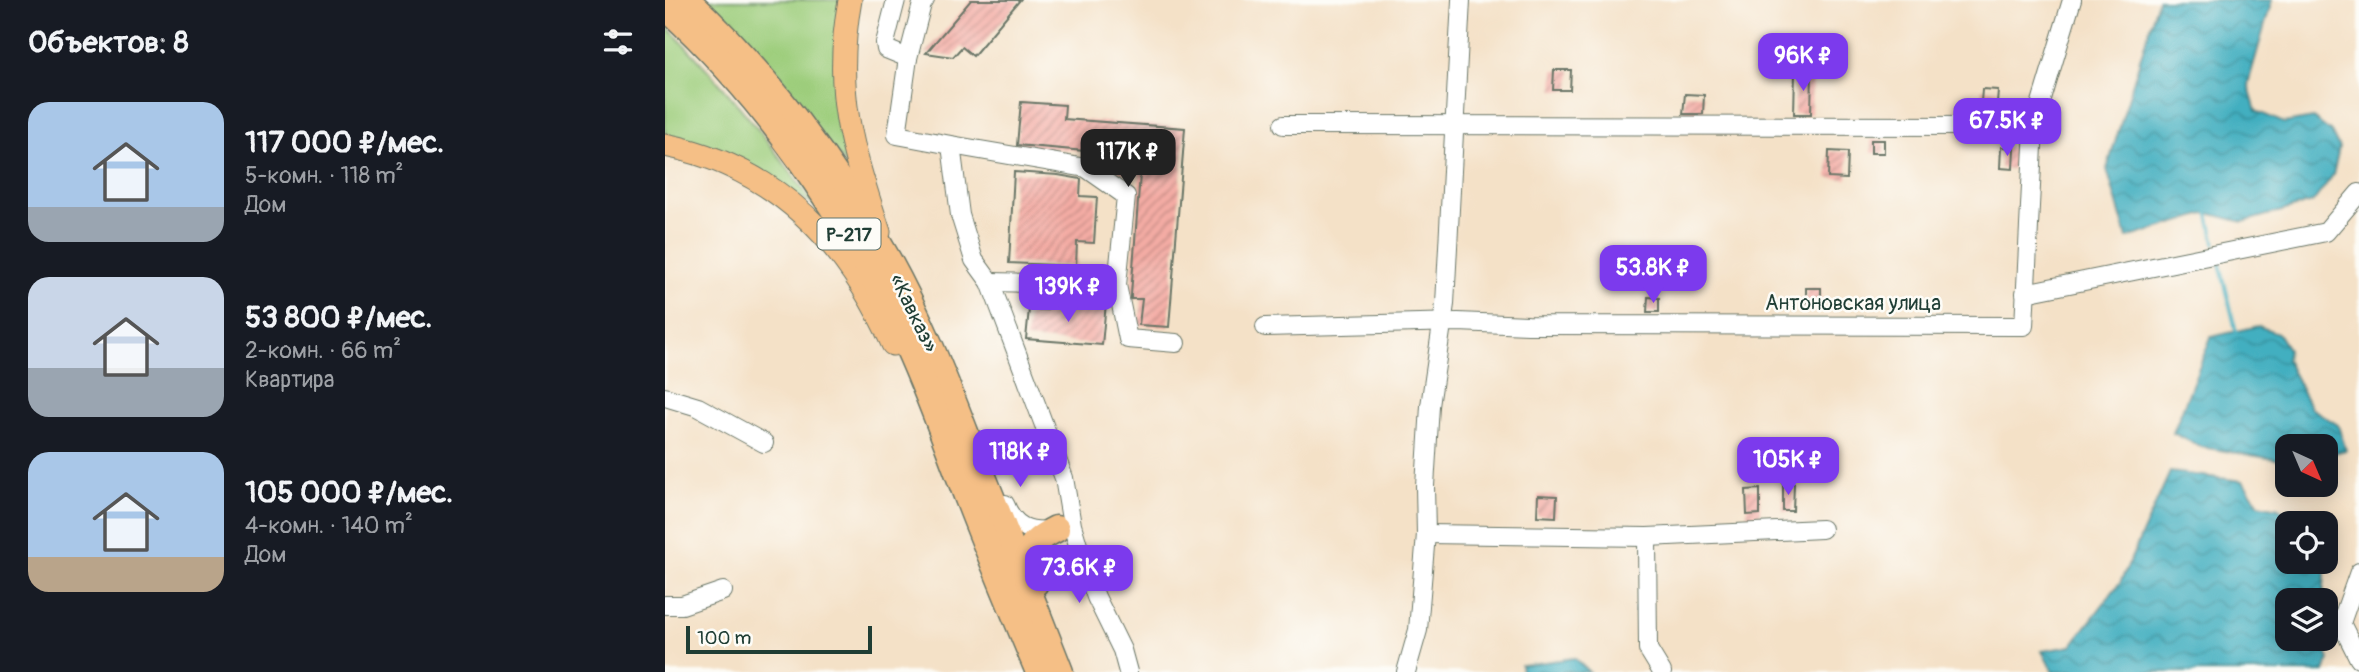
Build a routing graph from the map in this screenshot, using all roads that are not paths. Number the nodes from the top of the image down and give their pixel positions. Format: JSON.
{"nodes":[{"id":1,"x":687,"y":0,"type":"edge"},
{"id":2,"x":850,"y":0,"type":"edge"},
{"id":3,"x":896,"y":0,"type":"edge"},
{"id":4,"x":925,"y":0,"type":"edge"},
{"id":5,"x":1461,"y":0,"type":"edge"},
{"id":6,"x":2072,"y":0,"type":"edge"},
{"id":7,"x":665,"y":6,"type":"edge"},
{"id":8,"x":908,"y":58,"type":"junction"},
{"id":9,"x":1283,"y":125,"type":"dead end"},
{"id":10,"x":1456,"y":125,"type":"junction"},
{"id":11,"x":2034,"y":127,"type":"junction"},
{"id":12,"x":665,"y":145,"type":"edge"},
{"id":13,"x":951,"y":145,"type":"junction"},
{"id":14,"x":2359,"y":193,"type":"edge"},
{"id":15,"x":889,"y":262,"type":"junction"},
{"id":16,"x":990,"y":282,"type":"junction"},
{"id":17,"x":1117,"y":285,"type":"junction"},
{"id":18,"x":2025,"y":293,"type":"junction"},
{"id":19,"x":1442,"y":324,"type":"junction"},
{"id":20,"x":1265,"y":327,"type":"dead end"},
{"id":21,"x":1176,"y":343,"type":"dead end"},
{"id":22,"x":665,"y":397,"type":"edge"},
{"id":23,"x":764,"y":443,"type":"dead end"},
{"id":24,"x":979,"y":465,"type":"junction"},
{"id":25,"x":969,"y":502,"type":"junction"},
{"id":26,"x":1064,"y":527,"type":"junction"},
{"id":27,"x":1822,"y":529,"type":"dead end"},
{"id":28,"x":1426,"y":534,"type":"junction"},
{"id":29,"x":1647,"y":537,"type":"junction"},
{"id":30,"x":2359,"y":572,"type":"edge"},
{"id":31,"x":723,"y":591,"type":"dead end"},
{"id":32,"x":665,"y":605,"type":"edge"},
{"id":33,"x":2359,"y":659,"type":"edge"},
{"id":34,"x":1051,"y":667,"type":"edge"},
{"id":35,"x":1128,"y":672,"type":"edge"},
{"id":36,"x":1406,"y":672,"type":"edge"},
{"id":37,"x":1662,"y":672,"type":"edge"}],
"edges":[{"from":1,"to":15,"type":"highway","name":"«Кавказ»","number":"Р-217"},
{"from":2,"to":15,"type":"main road"},
{"from":3,"to":8,"type":"street"},
{"from":4,"to":8,"type":"street"},
{"from":5,"to":10,"type":"street"},
{"from":6,"to":11,"type":"street","name":"Антоновская улица"},
{"from":7,"to":25,"type":"highway","name":"«Кавказ»","number":"Р-217"},
{"from":8,"to":13,"type":"street"},
{"from":9,"to":10,"type":"street"},
{"from":10,"to":11,"type":"street"},
{"from":10,"to":19,"type":"street"},
{"from":11,"to":18,"type":"street","name":"Антоновская улица"},
{"from":12,"to":25,"type":"main road"},
{"from":13,"to":16,"type":"street"},
{"from":13,"to":17,"type":"street"},
{"from":14,"to":18,"type":"street"},
{"from":15,"to":24,"type":"highway","name":"«Кавказ»","number":"Р-217"},
{"from":16,"to":17,"type":"street"},
{"from":16,"to":26,"type":"street"},
{"from":17,"to":21,"type":"street"},
{"from":18,"to":19,"type":"street","name":"Антоновская улица"},
{"from":19,"to":20,"type":"street","name":"Антоновская улица"},
{"from":19,"to":28,"type":"street"},
{"from":22,"to":23,"type":"street"},
{"from":24,"to":26,"type":"street"},
{"from":24,"to":34,"type":"highway","name":"«Кавказ»","number":"Р-217"},
{"from":25,"to":34,"type":"highway","name":"«Кавказ»","number":"Р-217"},
{"from":26,"to":34,"type":"highway"},
{"from":26,"to":35,"type":"street"},
{"from":27,"to":29,"type":"street"},
{"from":28,"to":29,"type":"street"},
{"from":28,"to":36,"type":"street"},
{"from":29,"to":37,"type":"street"},
{"from":30,"to":33,"type":"street"},
{"from":31,"to":32,"type":"street"}]}
